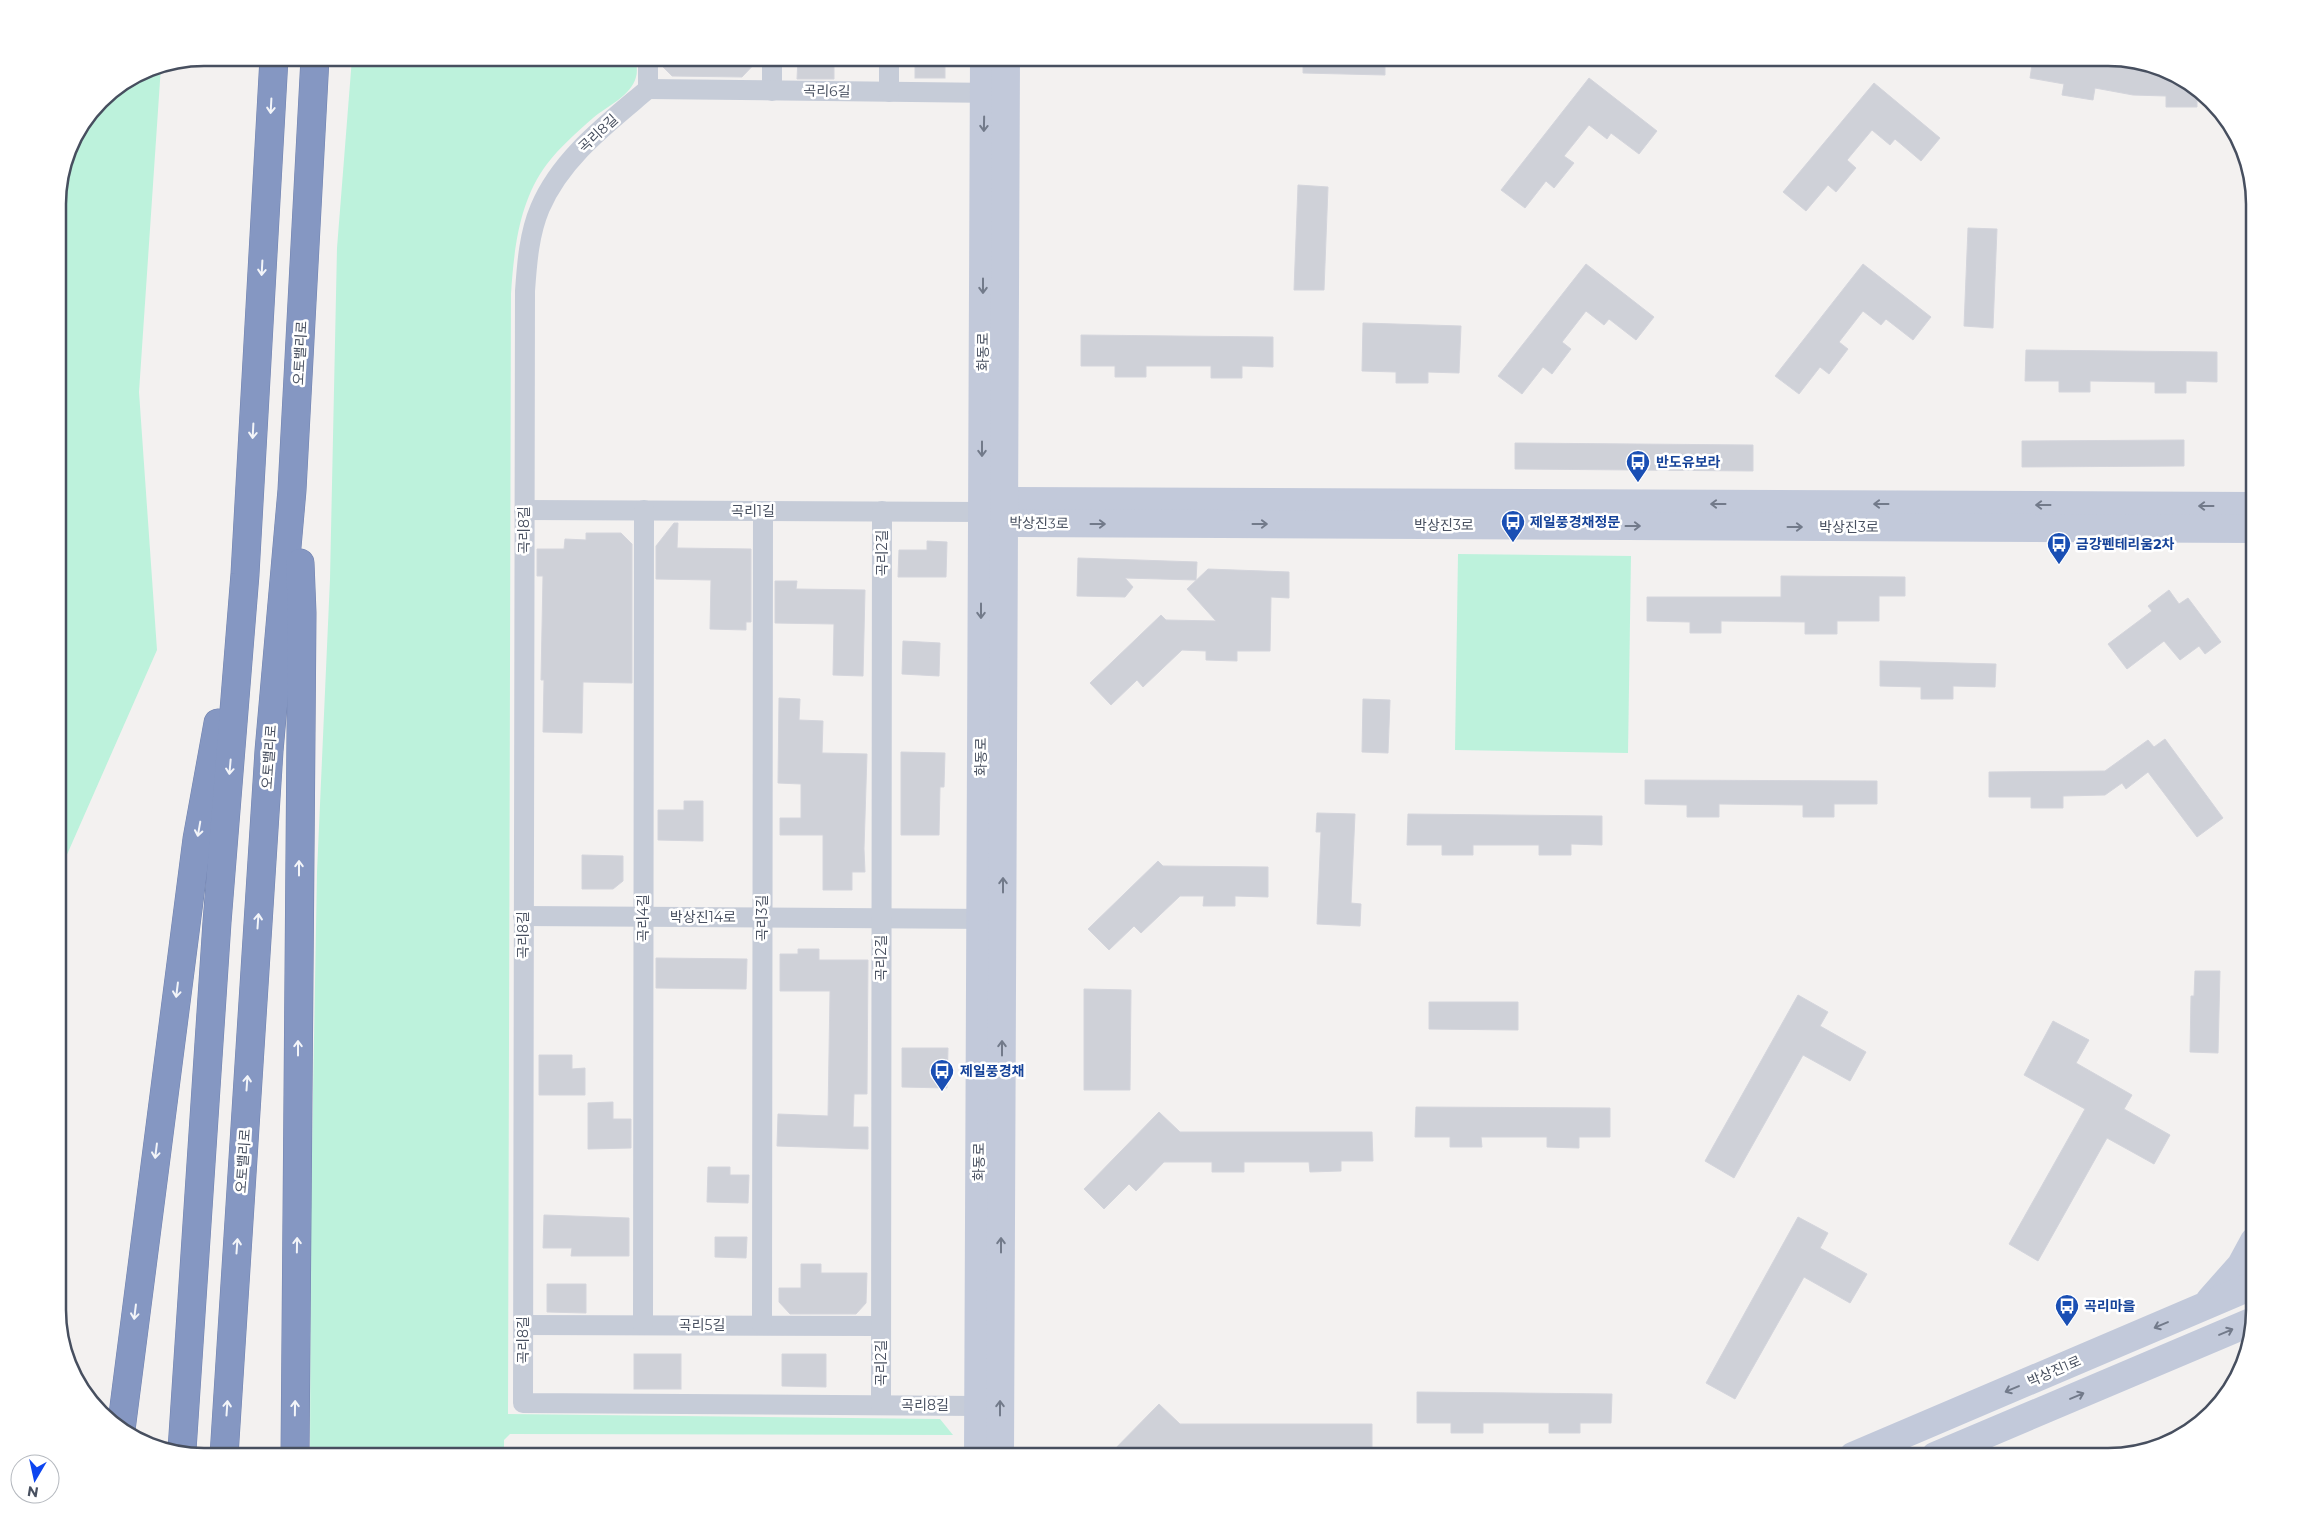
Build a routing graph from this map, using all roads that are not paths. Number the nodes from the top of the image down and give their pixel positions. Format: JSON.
{"nodes":[{"id":1,"x":273,"y":67,"type":"edge"},
{"id":2,"x":315,"y":67,"type":"edge"},
{"id":3,"x":648,"y":67,"type":"edge"},
{"id":4,"x":772,"y":67,"type":"edge"},
{"id":5,"x":890,"y":67,"type":"edge"},
{"id":6,"x":987,"y":67,"type":"edge"},
{"id":7,"x":1003,"y":67,"type":"edge"},
{"id":8,"x":648,"y":89,"type":"junction"},
{"id":9,"x":772,"y":91,"type":"junction"},
{"id":10,"x":889,"y":92,"type":"junction"},
{"id":11,"x":995,"y":93,"type":"junction"},
{"id":12,"x":295,"y":433,"type":"junction"},
{"id":13,"x":2246,"y":506,"type":"edge"},
{"id":14,"x":524,"y":510,"type":"junction"},
{"id":15,"x":644,"y":510,"type":"junction"},
{"id":16,"x":763,"y":511,"type":"junction"},
{"id":17,"x":882,"y":511,"type":"junction"},
{"id":18,"x":997,"y":512,"type":"junction"},
{"id":19,"x":2246,"y":529,"type":"edge"},
{"id":20,"x":245,"y":574,"type":"junction"},
{"id":21,"x":523,"y":916,"type":"junction"},
{"id":22,"x":643,"y":917,"type":"junction"},
{"id":23,"x":762,"y":917,"type":"junction"},
{"id":24,"x":881,"y":918,"type":"junction"},
{"id":25,"x":991,"y":919,"type":"junction"},
{"id":26,"x":2246,"y":1256,"type":"edge"},
{"id":27,"x":2246,"y":1288,"type":"edge"},
{"id":28,"x":2200,"y":1308,"type":"junction"},
{"id":29,"x":523,"y":1325,"type":"junction"},
{"id":30,"x":643,"y":1325,"type":"junction"},
{"id":31,"x":2244,"y":1325,"type":"edge"},
{"id":32,"x":762,"y":1326,"type":"junction"},
{"id":33,"x":881,"y":1326,"type":"junction"},
{"id":34,"x":881,"y":1405,"type":"junction"},
{"id":35,"x":978,"y":1406,"type":"junction"},
{"id":36,"x":122,"y":1420,"type":"edge"},
{"id":37,"x":182,"y":1446,"type":"edge"},
{"id":38,"x":225,"y":1448,"type":"edge"},
{"id":39,"x":295,"y":1448,"type":"edge"},
{"id":40,"x":978,"y":1448,"type":"edge"},
{"id":41,"x":1000,"y":1448,"type":"edge"},
{"id":42,"x":1872,"y":1448,"type":"edge"},
{"id":43,"x":1954,"y":1448,"type":"edge"}],
"edges":[{"from":1,"to":20,"type":"highway","one_way":true},
{"from":2,"to":12,"type":"highway","name":"오토밸리로"},
{"from":3,"to":8,"type":"street"},
{"from":4,"to":9,"type":"street"},
{"from":5,"to":10,"type":"street"},
{"from":6,"to":11,"type":"street","name":"화동로"},
{"from":7,"to":11,"type":"street","name":"화동로"},
{"from":8,"to":9,"type":"street","name":"곡리6길"},
{"from":8,"to":14,"type":"street","name":"곡리8길"},
{"from":9,"to":10,"type":"street","name":"곡리6길"},
{"from":10,"to":11,"type":"street","name":"곡리6길"},
{"from":11,"to":18,"type":"street","name":"화동로"},
{"from":38,"to":12,"type":"highway","name":"오토밸리로","one_way":true},
{"from":39,"to":12,"type":"highway","one_way":true},
{"from":13,"to":18,"type":"street","name":"박상진3로","one_way":true},
{"from":14,"to":15,"type":"street","name":"곡리1길"},
{"from":14,"to":21,"type":"street","name":"곡리8길"},
{"from":15,"to":16,"type":"street","name":"곡리1길"},
{"from":15,"to":22,"type":"street","name":"곡리4길"},
{"from":16,"to":17,"type":"street","name":"곡리1길"},
{"from":16,"to":23,"type":"street","name":"곡리3길"},
{"from":17,"to":18,"type":"street","name":"곡리1길"},
{"from":17,"to":24,"type":"street","name":"곡리2길"},
{"from":18,"to":19,"type":"street","name":"박상진3로","one_way":true},
{"from":18,"to":25,"type":"street","name":"화동로"},
{"from":20,"to":36,"type":"highway","one_way":true},
{"from":20,"to":37,"type":"highway","one_way":true},
{"from":21,"to":22,"type":"street","name":"박상진14로"},
{"from":21,"to":29,"type":"street","name":"곡리8길"},
{"from":22,"to":23,"type":"street","name":"박상진14로"},
{"from":22,"to":30,"type":"street","name":"곡리4길"},
{"from":23,"to":24,"type":"street","name":"박상진14로"},
{"from":23,"to":32,"type":"street","name":"곡리3길"},
{"from":24,"to":25,"type":"street","name":"박상진14로"},
{"from":24,"to":33,"type":"street","name":"곡리2길"},
{"from":25,"to":35,"type":"street","name":"화동로"},
{"from":41,"to":25,"type":"street","name":"화동로","one_way":true},
{"from":26,"to":28,"type":"street"},
{"from":27,"to":28,"type":"street","name":"박상진1로"},
{"from":28,"to":42,"type":"street","name":"박상진1로","one_way":true},
{"from":29,"to":30,"type":"street","name":"곡리5길"},
{"from":29,"to":34,"type":"street","name":"곡리8길"},
{"from":30,"to":32,"type":"street","name":"곡리5길"},
{"from":43,"to":31,"type":"street","one_way":true},
{"from":32,"to":33,"type":"street","name":"곡리5길"},
{"from":33,"to":34,"type":"street","name":"곡리2길"},
{"from":34,"to":35,"type":"street","name":"곡리8길"},
{"from":35,"to":40,"type":"street","name":"화동로"}]}
